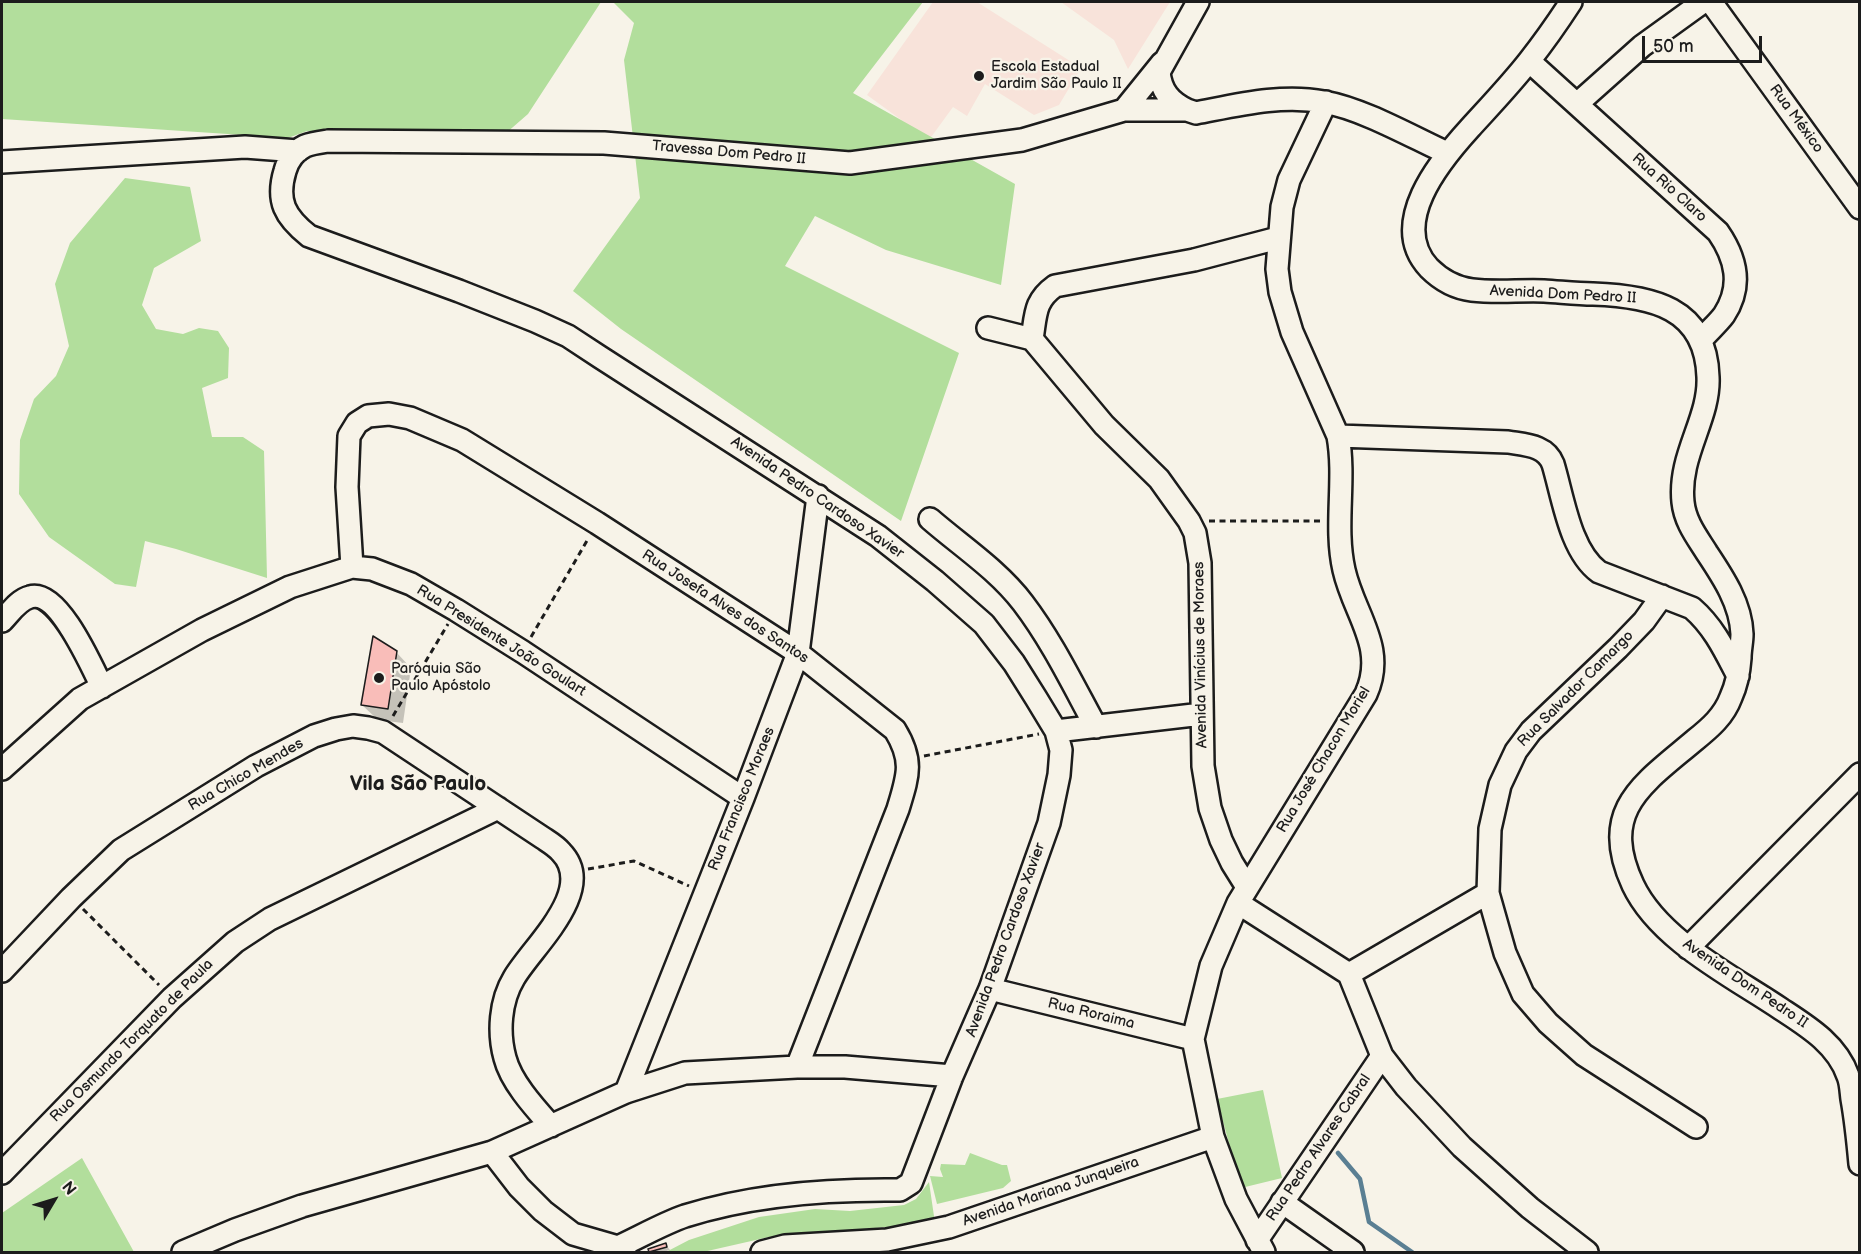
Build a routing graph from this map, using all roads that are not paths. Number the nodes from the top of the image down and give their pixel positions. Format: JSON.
{"nodes":[{"id":1,"x":1198,"y":2,"type":"edge"},
{"id":2,"x":1571,"y":2,"type":"edge"},
{"id":3,"x":1703,"y":2,"type":"edge"},
{"id":4,"x":1711,"y":2,"type":"edge"},
{"id":5,"x":1529,"y":62,"type":"junction"},
{"id":6,"x":1162,"y":63,"type":"junction"},
{"id":7,"x":1326,"y":102,"type":"junction"},
{"id":8,"x":1578,"y":104,"type":"junction"},
{"id":9,"x":1187,"y":110,"type":"junction"},
{"id":10,"x":1124,"y":111,"type":"junction"},
{"id":11,"x":298,"y":151,"type":"junction"},
{"id":12,"x":1447,"y":153,"type":"junction"},
{"id":13,"x":2,"y":162,"type":"edge"},
{"id":14,"x":1860,"y":208,"type":"edge"},
{"id":15,"x":1278,"y":238,"type":"junction"},
{"id":16,"x":988,"y":328,"type":"dead end"},
{"id":17,"x":1032,"y":339,"type":"junction"},
{"id":18,"x":1701,"y":339,"type":"junction"},
{"id":19,"x":1338,"y":436,"type":"junction"},
{"id":20,"x":818,"y":496,"type":"junction"},
{"id":21,"x":930,"y":519,"type":"dead end"},
{"id":22,"x":352,"y":567,"type":"junction"},
{"id":23,"x":1662,"y":596,"type":"junction"},
{"id":24,"x":2,"y":621,"type":"edge"},
{"id":25,"x":798,"y":653,"type":"junction"},
{"id":26,"x":1738,"y":676,"type":"junction"},
{"id":27,"x":102,"y":687,"type":"junction"},
{"id":28,"x":1202,"y":714,"type":"junction"},
{"id":29,"x":1096,"y":727,"type":"junction"},
{"id":30,"x":1056,"y":731,"type":"junction"},
{"id":31,"x":2,"y":769,"type":"edge"},
{"id":32,"x":1860,"y":774,"type":"edge"},
{"id":33,"x":743,"y":798,"type":"junction"},
{"id":34,"x":498,"y":808,"type":"junction"},
{"id":35,"x":1488,"y":893,"type":"junction"},
{"id":36,"x":1243,"y":895,"type":"junction"},
{"id":37,"x":1688,"y":948,"type":"junction"},
{"id":38,"x":2,"y":971,"type":"edge"},
{"id":39,"x":1349,"y":974,"type":"junction"},
{"id":40,"x":990,"y":989,"type":"junction"},
{"id":41,"x":1192,"y":1039,"type":"junction"},
{"id":42,"x":1382,"y":1056,"type":"junction"},
{"id":43,"x":797,"y":1067,"type":"junction"},
{"id":44,"x":952,"y":1076,"type":"junction"},
{"id":45,"x":626,"y":1092,"type":"junction"},
{"id":46,"x":551,"y":1126,"type":"junction"},
{"id":47,"x":1696,"y":1127,"type":"dead end"},
{"id":48,"x":1213,"y":1137,"type":"junction"},
{"id":49,"x":492,"y":1152,"type":"junction"},
{"id":50,"x":1860,"y":1164,"type":"edge"},
{"id":51,"x":2,"y":1173,"type":"edge"},
{"id":52,"x":1282,"y":1202,"type":"junction"},
{"id":53,"x":1260,"y":1246,"type":"edge"},
{"id":54,"x":622,"y":1250,"type":"edge"},
{"id":55,"x":183,"y":1252,"type":"edge"},
{"id":56,"x":762,"y":1252,"type":"edge"},
{"id":57,"x":1353,"y":1252,"type":"edge"},
{"id":58,"x":1587,"y":1252,"type":"edge"}],
"edges":[{"from":1,"to":6,"type":"street"},
{"from":2,"to":5,"type":"street","name":"Avenida Dom Pedro II"},
{"from":3,"to":8,"type":"street"},
{"from":4,"to":14,"type":"street","name":"Rua México"},
{"from":5,"to":8,"type":"street","name":"Rua Rio Claro"},
{"from":5,"to":12,"type":"street","name":"Avenida Dom Pedro II"},
{"from":6,"to":9,"type":"street"},
{"from":6,"to":10,"type":"street"},
{"from":7,"to":9,"type":"street","name":"Travessa Dom Pedro II"},
{"from":7,"to":12,"type":"street","name":"Travessa Dom Pedro II"},
{"from":7,"to":15,"type":"street","name":"Rua José Chacon Moriel"},
{"from":8,"to":18,"type":"street","name":"Rua Rio Claro"},
{"from":9,"to":10,"type":"street","name":"Travessa Dom Pedro II"},
{"from":10,"to":11,"type":"street","name":"Travessa Dom Pedro II"},
{"from":11,"to":13,"type":"street"},
{"from":11,"to":20,"type":"street","name":"Avenida Pedro Cardoso Xavier"},
{"from":12,"to":18,"type":"street","name":"Avenida Dom Pedro II"},
{"from":15,"to":17,"type":"street"},
{"from":15,"to":19,"type":"street","name":"Rua José Chacon Moriel"},
{"from":16,"to":17,"type":"street"},
{"from":17,"to":28,"type":"street","name":"Avenida Vinícius de Moraes"},
{"from":18,"to":26,"type":"street","name":"Avenida Dom Pedro II"},
{"from":19,"to":23,"type":"street"},
{"from":19,"to":36,"type":"street","name":"Rua José Chacon Moriel"},
{"from":20,"to":25,"type":"street","name":"Rua Francisco Moraes"},
{"from":20,"to":30,"type":"street","name":"Avenida Pedro Cardoso Xavier"},
{"from":21,"to":29,"type":"street"},
{"from":22,"to":25,"type":"street","name":"Rua Josefa Alves dos Santos"},
{"from":22,"to":27,"type":"street","name":"Rua Presidente João Goulart"},
{"from":22,"to":33,"type":"street","name":"Rua Presidente João Goulart"},
{"from":23,"to":26,"type":"street"},
{"from":23,"to":35,"type":"street","name":"Rua Salvador Camargo"},
{"from":24,"to":27,"type":"street"},
{"from":25,"to":33,"type":"street","name":"Rua Francisco Moraes"},
{"from":25,"to":43,"type":"street","name":"Rua Josefa Alves dos Santos"},
{"from":26,"to":37,"type":"street","name":"Avenida Dom Pedro II"},
{"from":27,"to":31,"type":"street","name":"Rua Presidente João Goulart"},
{"from":28,"to":29,"type":"street"},
{"from":28,"to":36,"type":"street","name":"Avenida Vinícius de Moraes"},
{"from":29,"to":30,"type":"street"},
{"from":30,"to":40,"type":"street","name":"Avenida Pedro Cardoso Xavier"},
{"from":32,"to":37,"type":"street"},
{"from":33,"to":45,"type":"street","name":"Rua Francisco Moraes"},
{"from":34,"to":38,"type":"street","name":"Rua Chico Mendes"},
{"from":34,"to":46,"type":"street","name":"Rua Chico Mendes"},
{"from":34,"to":51,"type":"street","name":"Rua Osmundo Torquato de Paula"},
{"from":35,"to":39,"type":"street"},
{"from":35,"to":47,"type":"street","name":"Rua Salvador Camargo"},
{"from":36,"to":39,"type":"street","name":"Avenida Vinícius de Moraes"},
{"from":36,"to":41,"type":"street","name":"Rua José Chacon Moriel"},
{"from":37,"to":50,"type":"street","name":"Avenida Dom Pedro II"},
{"from":39,"to":42,"type":"street"},
{"from":40,"to":41,"type":"street","name":"Rua Roraima"},
{"from":40,"to":44,"type":"street","name":"Avenida Pedro Cardoso Xavier"},
{"from":41,"to":48,"type":"street","name":"Rua José Chacon Moriel"},
{"from":42,"to":52,"type":"street","name":"Rua Pedro Alvares Cabral"},
{"from":42,"to":58,"type":"street"},
{"from":43,"to":44,"type":"street"},
{"from":43,"to":45,"type":"street"},
{"from":44,"to":54,"type":"street","name":"Avenida Pedro Cardoso Xavier"},
{"from":45,"to":46,"type":"street"},
{"from":46,"to":49,"type":"street"},
{"from":48,"to":53,"type":"street"},
{"from":48,"to":56,"type":"street","name":"Avenida Mariana Junqueira"},
{"from":49,"to":54,"type":"street"},
{"from":49,"to":55,"type":"street"},
{"from":52,"to":53,"type":"street","name":"Rua Pedro Alvares Cabral"},
{"from":52,"to":57,"type":"street"}]}
